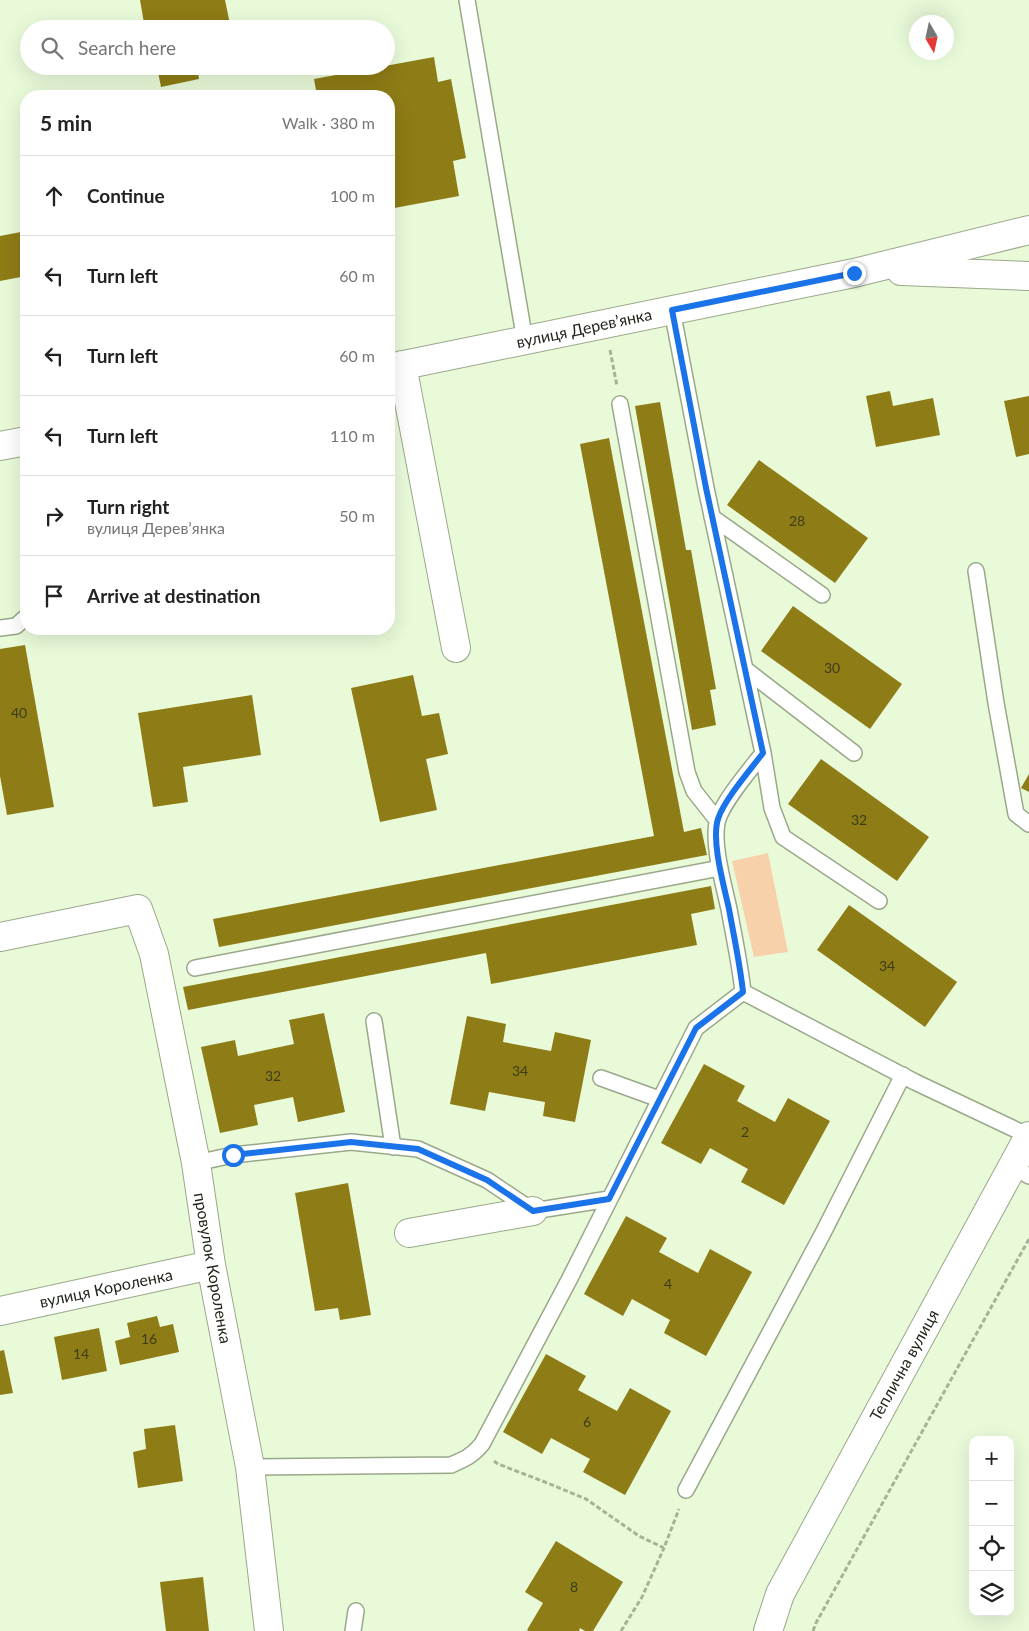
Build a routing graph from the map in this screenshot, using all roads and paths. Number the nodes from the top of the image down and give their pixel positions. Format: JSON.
{"nodes":[{"id":1,"x":467,"y":0,"type":"edge"},
{"id":2,"x":1029,"y":230,"type":"edge"},
{"id":3,"x":867,"y":270,"type":"junction"},
{"id":4,"x":1029,"y":276,"type":"edge"},
{"id":5,"x":672,"y":310,"type":"junction"},
{"id":6,"x":605,"y":324,"type":"junction"},
{"id":7,"x":525,"y":340,"type":"junction"},
{"id":8,"x":395,"y":367,"type":"edge"},
{"id":9,"x":620,"y":404,"type":"joint"},
{"id":10,"x":20,"y":442,"type":"edge"},
{"id":11,"x":0,"y":446,"type":"edge"},
{"id":12,"x":712,"y":517,"type":"junction"},
{"id":13,"x":976,"y":571,"type":"dead end"},
{"id":14,"x":822,"y":595,"type":"dead end"},
{"id":15,"x":20,"y":622,"type":"edge"},
{"id":16,"x":0,"y":628,"type":"edge"},
{"id":17,"x":456,"y":648,"type":"dead end"},
{"id":18,"x":745,"y":669,"type":"junction"},
{"id":19,"x":763,"y":753,"type":"junction"},
{"id":20,"x":854,"y":753,"type":"dead end"},
{"id":21,"x":717,"y":820,"type":"junction"},
{"id":22,"x":1029,"y":824,"type":"edge"},
{"id":23,"x":720,"y":868,"type":"junction"},
{"id":24,"x":879,"y":901,"type":"dead end"},
{"id":25,"x":0,"y":937,"type":"edge"},
{"id":26,"x":195,"y":968,"type":"dead end"},
{"id":27,"x":743,"y":992,"type":"junction"},
{"id":28,"x":374,"y":1021,"type":"dead end"},
{"id":29,"x":903,"y":1075,"type":"junction"},
{"id":30,"x":600,"y":1078,"type":"dead end"},
{"id":31,"x":659,"y":1099,"type":"junction"},
{"id":32,"x":1029,"y":1136,"type":"edge"},
{"id":33,"x":392,"y":1147,"type":"junction"},
{"id":34,"x":196,"y":1163,"type":"junction"},
{"id":35,"x":1021,"y":1171,"type":"edge"},
{"id":36,"x":609,"y":1199,"type":"junction"},
{"id":37,"x":533,"y":1211,"type":"junction"},
{"id":38,"x":409,"y":1233,"type":"dead end"},
{"id":39,"x":1029,"y":1239,"type":"edge"},
{"id":40,"x":211,"y":1264,"type":"junction"},
{"id":41,"x":0,"y":1311,"type":"edge"},
{"id":42,"x":478,"y":1448,"type":"junction"},
{"id":43,"x":250,"y":1467,"type":"junction"},
{"id":44,"x":686,"y":1490,"type":"joint"},
{"id":45,"x":664,"y":1548,"type":"junction"},
{"id":46,"x":780,"y":1594,"type":"junction"},
{"id":47,"x":356,"y":1611,"type":"dead end"},
{"id":48,"x":269,"y":1631,"type":"edge"},
{"id":49,"x":353,"y":1631,"type":"edge"},
{"id":50,"x":621,"y":1631,"type":"edge"},
{"id":51,"x":746,"y":1631,"type":"edge"},
{"id":52,"x":768,"y":1631,"type":"edge"},
{"id":53,"x":812,"y":1631,"type":"edge"}],
"edges":[{"from":1,"to":7,"type":"lane"},
{"from":2,"to":3,"type":"street"},
{"from":3,"to":4,"type":"street"},
{"from":3,"to":5,"type":"street","name":"вулиця Деревʼянка"},
{"from":5,"to":6,"type":"street","name":"вулиця Деревʼянка"},
{"from":5,"to":12,"type":"lane"},
{"from":6,"to":7,"type":"street","name":"вулиця Деревʼянка"},
{"from":6,"to":9,"type":"path"},
{"from":7,"to":8,"type":"street","name":"вулиця Деревʼянка"},
{"from":8,"to":17,"type":"street"},
{"from":9,"to":21,"type":"lane"},
{"from":10,"to":11,"type":"street"},
{"from":12,"to":14,"type":"lane"},
{"from":12,"to":18,"type":"lane"},
{"from":13,"to":22,"type":"lane"},
{"from":15,"to":16,"type":"lane"},
{"from":18,"to":19,"type":"lane"},
{"from":18,"to":20,"type":"lane"},
{"from":19,"to":21,"type":"lane"},
{"from":19,"to":24,"type":"lane"},
{"from":21,"to":23,"type":"lane"},
{"from":23,"to":26,"type":"lane"},
{"from":23,"to":27,"type":"lane"},
{"from":25,"to":34,"type":"street","name":"провулок Короленка"},
{"from":27,"to":29,"type":"lane"},
{"from":27,"to":31,"type":"lane"},
{"from":28,"to":33,"type":"lane"},
{"from":29,"to":32,"type":"lane"},
{"from":29,"to":44,"type":"lane"},
{"from":30,"to":31,"type":"lane"},
{"from":31,"to":36,"type":"lane"},
{"from":32,"to":35,"type":"street","name":"Теплична вулиця"},
{"from":33,"to":34,"type":"lane"},
{"from":33,"to":37,"type":"lane"},
{"from":34,"to":40,"type":"street","name":"провулок Короленка"},
{"from":35,"to":46,"type":"street","name":"Теплична вулиця"},
{"from":36,"to":37,"type":"lane"},
{"from":36,"to":42,"type":"lane"},
{"from":37,"to":38,"type":"street"},
{"from":39,"to":53,"type":"path"},
{"from":40,"to":41,"type":"street","name":"вулиця Короленка"},
{"from":40,"to":43,"type":"street","name":"провулок Короленка"},
{"from":42,"to":43,"type":"lane"},
{"from":42,"to":45,"type":"path"},
{"from":43,"to":48,"type":"street","name":"провулок Короленка"},
{"from":44,"to":45,"type":"path"},
{"from":45,"to":50,"type":"path"},
{"from":46,"to":51,"type":"street","name":"Теплична вулиця"},
{"from":46,"to":52,"type":"street","name":"Теплична вулиця"},
{"from":47,"to":49,"type":"lane"}]}
